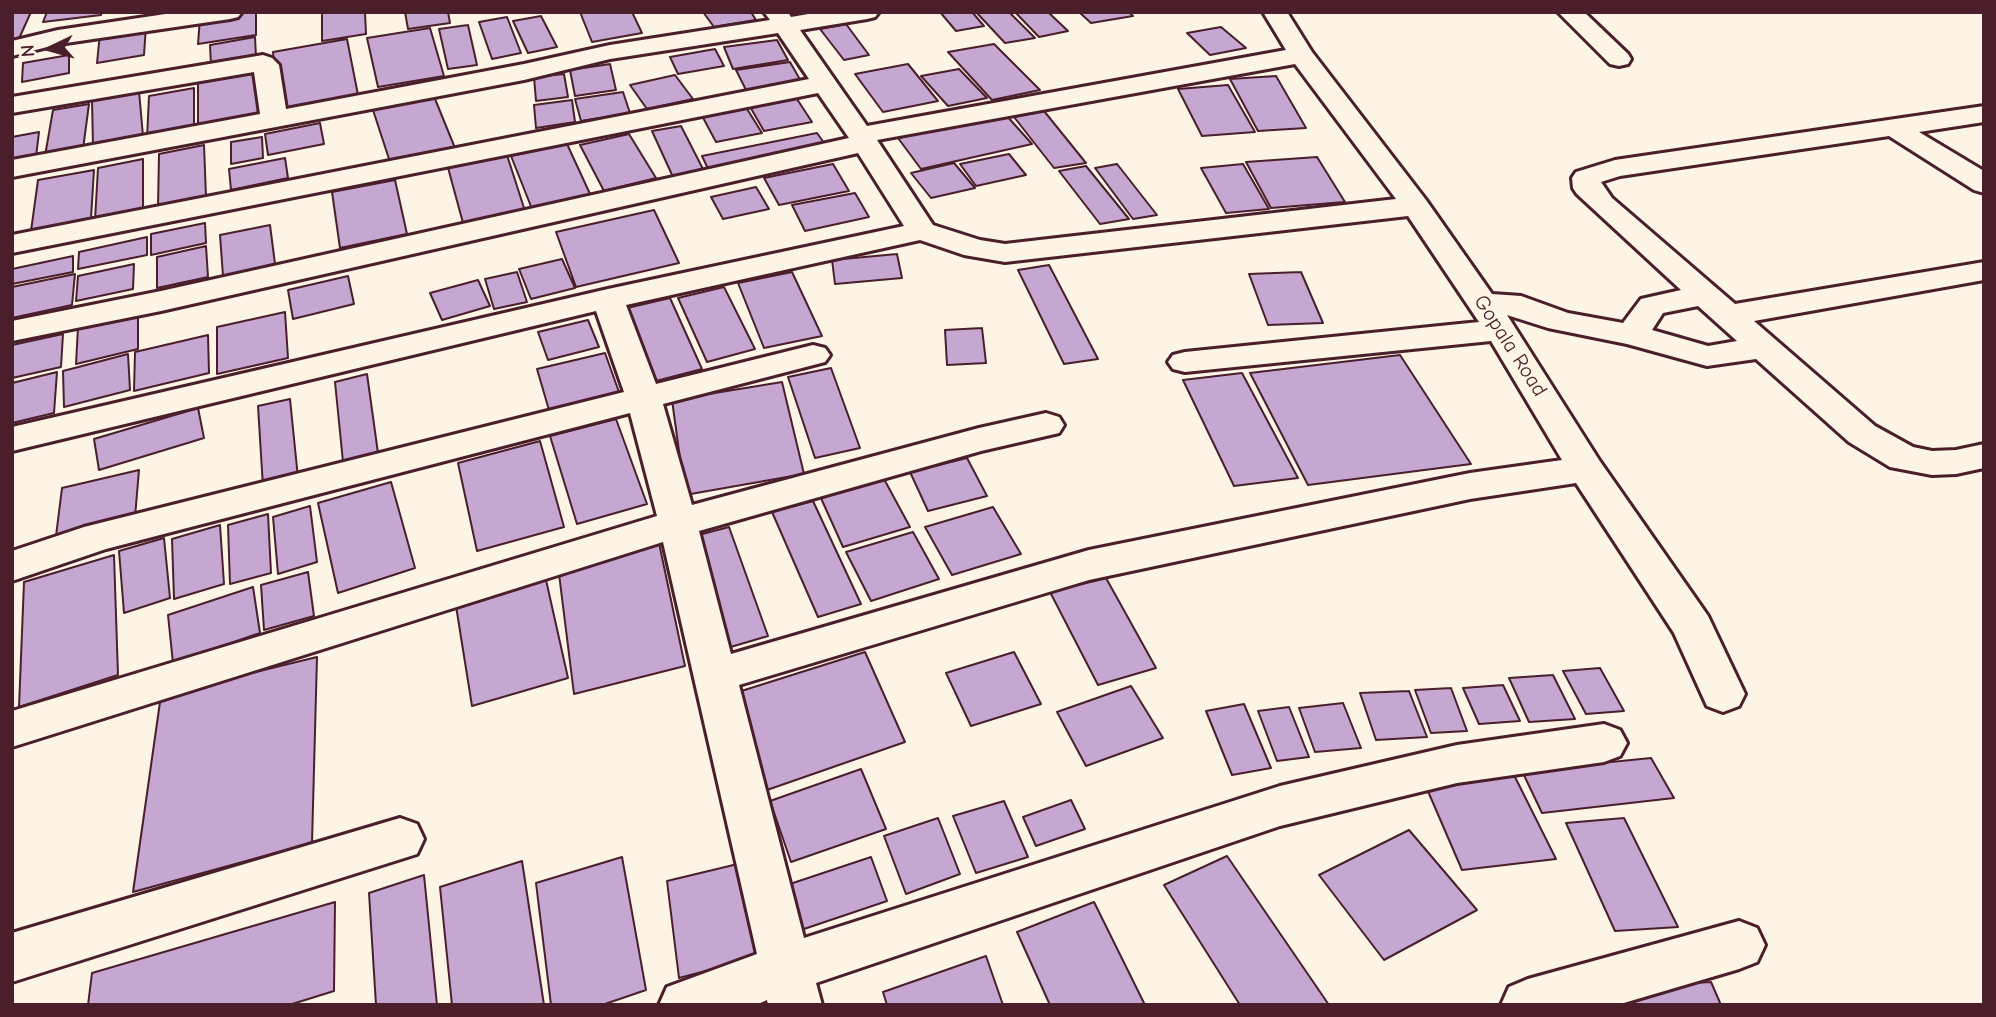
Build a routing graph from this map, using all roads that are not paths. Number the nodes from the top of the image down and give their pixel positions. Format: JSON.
{"nodes":[{"id":1,"x":230,"y":12,"type":"edge"},
{"id":2,"x":867,"y":12,"type":"edge"},
{"id":3,"x":1275,"y":12,"type":"edge"},
{"id":4,"x":1570,"y":12,"type":"edge"},
{"id":5,"x":780,"y":19,"type":"edge"},
{"id":6,"x":12,"y":48,"type":"edge"},
{"id":7,"x":1301,"y":55,"type":"junction"},
{"id":8,"x":1619,"y":59,"type":"dead end"},
{"id":9,"x":825,"y":84,"type":"junction"},
{"id":10,"x":12,"y":105,"type":"edge"},
{"id":11,"x":1984,"y":114,"type":"edge"},
{"id":12,"x":274,"y":119,"type":"junction"},
{"id":13,"x":1893,"y":127,"type":"junction"},
{"id":14,"x":863,"y":139,"type":"junction"},
{"id":15,"x":12,"y":169,"type":"edge"},
{"id":16,"x":1984,"y":184,"type":"edge"},
{"id":17,"x":1416,"y":206,"type":"junction"},
{"id":18,"x":922,"y":231,"type":"junction"},
{"id":19,"x":12,"y":244,"type":"edge"},
{"id":20,"x":1984,"y":271,"type":"edge"},
{"id":21,"x":608,"y":299,"type":"junction"},
{"id":22,"x":1718,"y":305,"type":"junction"},
{"id":23,"x":1492,"y":316,"type":"junction"},
{"id":24,"x":12,"y":331,"type":"edge"},
{"id":25,"x":1632,"y":335,"type":"junction"},
{"id":26,"x":1765,"y":347,"type":"junction"},
{"id":27,"x":813,"y":355,"type":"dead end"},
{"id":28,"x":1185,"y":362,"type":"dead end"},
{"id":29,"x":643,"y":397,"type":"junction"},
{"id":30,"x":1046,"y":425,"type":"dead end"},
{"id":31,"x":12,"y":439,"type":"edge"},
{"id":32,"x":1984,"y":456,"type":"edge"},
{"id":33,"x":1586,"y":469,"type":"junction"},
{"id":34,"x":678,"y":523,"type":"junction"},
{"id":35,"x":12,"y":566,"type":"edge"},
{"id":36,"x":714,"y":676,"type":"junction"},
{"id":37,"x":1723,"y":694,"type":"dead end"},
{"id":38,"x":12,"y":729,"type":"edge"},
{"id":39,"x":1604,"y":743,"type":"dead end"},
{"id":40,"x":400,"y":839,"type":"dead end"},
{"id":41,"x":1739,"y":945,"type":"dead end"},
{"id":42,"x":12,"y":958,"type":"edge"},
{"id":43,"x":790,"y":987,"type":"edge"},
{"id":44,"x":686,"y":1005,"type":"edge"},
{"id":45,"x":1528,"y":1005,"type":"edge"}],
"edges":[{"from":1,"to":6,"type":"street"},
{"from":2,"to":5,"type":"street"},
{"from":3,"to":7,"type":"street","name":"Gopala Road"},
{"from":4,"to":8,"type":"street"},
{"from":5,"to":9,"type":"street"},
{"from":5,"to":12,"type":"street"},
{"from":7,"to":14,"type":"street"},
{"from":7,"to":17,"type":"street","name":"Gopala Road"},
{"from":9,"to":14,"type":"street"},
{"from":9,"to":19,"type":"street"},
{"from":10,"to":12,"type":"street"},
{"from":11,"to":13,"type":"street"},
{"from":12,"to":15,"type":"street"},
{"from":13,"to":16,"type":"street"},
{"from":13,"to":22,"type":"street"},
{"from":14,"to":18,"type":"street"},
{"from":14,"to":24,"type":"street"},
{"from":17,"to":18,"type":"street"},
{"from":17,"to":23,"type":"street","name":"Gopala Road"},
{"from":18,"to":21,"type":"street"},
{"from":20,"to":22,"type":"street"},
{"from":21,"to":29,"type":"street"},
{"from":21,"to":31,"type":"street"},
{"from":22,"to":25,"type":"street"},
{"from":22,"to":26,"type":"street"},
{"from":23,"to":25,"type":"street"},
{"from":23,"to":28,"type":"street"},
{"from":23,"to":33,"type":"street","name":"Gopala Road"},
{"from":25,"to":26,"type":"street"},
{"from":26,"to":32,"type":"street"},
{"from":27,"to":29,"type":"street"},
{"from":29,"to":34,"type":"street"},
{"from":29,"to":35,"type":"street"},
{"from":30,"to":34,"type":"street"},
{"from":33,"to":36,"type":"street"},
{"from":33,"to":37,"type":"street","name":"Gopala Road"},
{"from":34,"to":36,"type":"street"},
{"from":34,"to":38,"type":"street"},
{"from":36,"to":43,"type":"street"},
{"from":39,"to":43,"type":"street"},
{"from":40,"to":42,"type":"street"},
{"from":41,"to":45,"type":"street"},
{"from":43,"to":44,"type":"street"}]}
